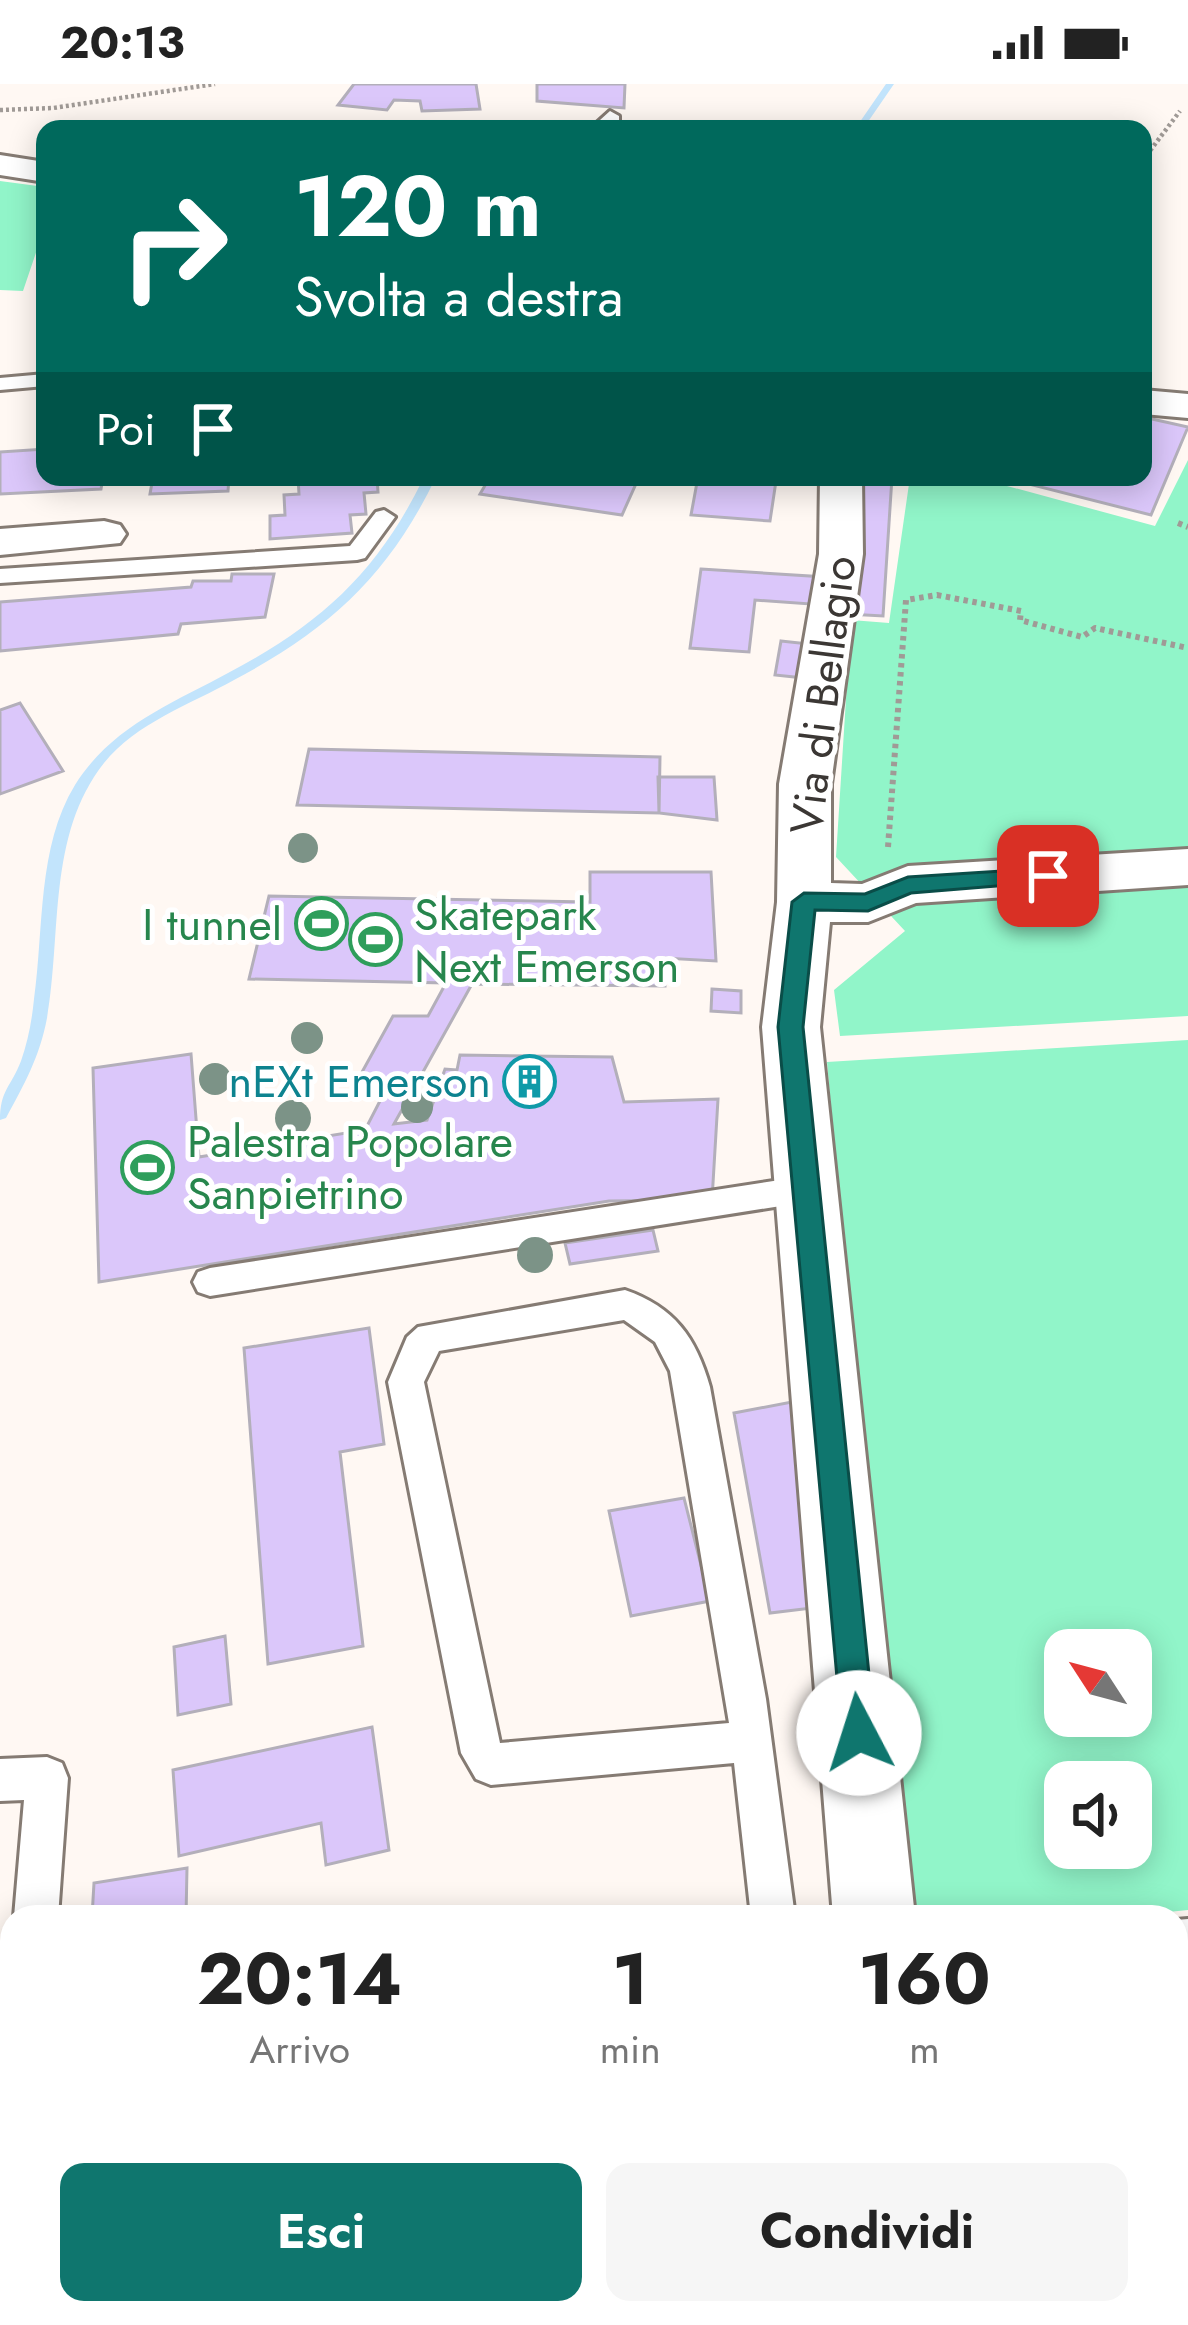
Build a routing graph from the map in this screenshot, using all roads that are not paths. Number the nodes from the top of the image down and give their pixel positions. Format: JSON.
{"nodes":[{"id":1,"x":0,"y":165,"type":"edge"},
{"id":2,"x":36,"y":171,"type":"edge"},
{"id":3,"x":36,"y":381,"type":"edge"},
{"id":4,"x":0,"y":383,"type":"edge"},
{"id":5,"x":1152,"y":403,"type":"edge"},
{"id":6,"x":1188,"y":406,"type":"edge"},
{"id":7,"x":842,"y":486,"type":"edge"},
{"id":8,"x":384,"y":517,"type":"dead end"},
{"id":9,"x":104,"y":534,"type":"dead end"},
{"id":10,"x":0,"y":542,"type":"edge"},
{"id":11,"x":0,"y":576,"type":"edge"},
{"id":12,"x":1188,"y":866,"type":"edge"},
{"id":13,"x":804,"y":902,"type":"junction"},
{"id":14,"x":806,"y":1189,"type":"junction"},
{"id":15,"x":210,"y":1282,"type":"dead end"},
{"id":16,"x":749,"y":1741,"type":"junction"},
{"id":17,"x":0,"y":1780,"type":"edge"},
{"id":18,"x":37,"y":1905,"type":"edge"},
{"id":19,"x":771,"y":1905,"type":"edge"},
{"id":20,"x":873,"y":1905,"type":"edge"}],
"edges":[{"from":1,"to":2,"type":"street"},
{"from":3,"to":4,"type":"lane"},
{"from":5,"to":6,"type":"street"},
{"from":7,"to":13,"type":"street","name":"Via di Bellagio"},
{"from":8,"to":11,"type":"lane"},
{"from":9,"to":10,"type":"street"},
{"from":12,"to":13,"type":"street"},
{"from":13,"to":14,"type":"street","name":"Via di Bellagio"},
{"from":14,"to":15,"type":"lane"},
{"from":14,"to":20,"type":"street","name":"Via di Bellagio"},
{"from":16,"to":16,"type":"lane"},
{"from":16,"to":19,"type":"lane"},
{"from":17,"to":18,"type":"lane"}]}
